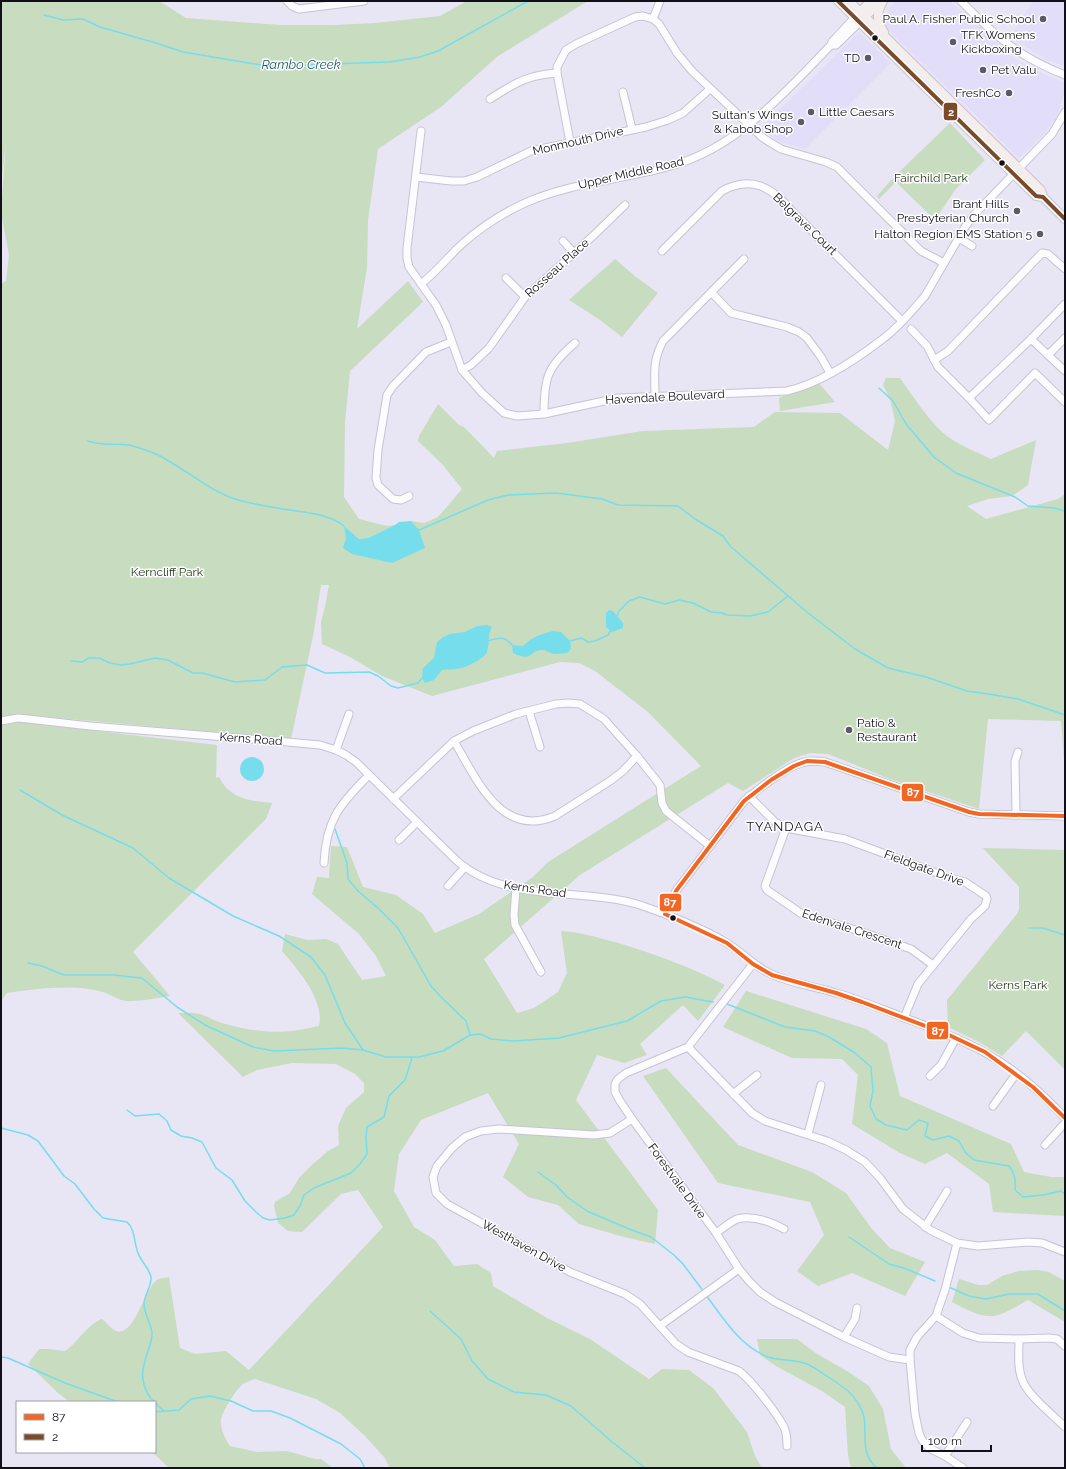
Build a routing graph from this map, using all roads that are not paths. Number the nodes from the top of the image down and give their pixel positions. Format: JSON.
{"nodes":[{"id":1,"x":287,"y":1,"type":"edge"},
{"id":2,"x":364,"y":1,"type":"edge"},
{"id":3,"x":660,"y":1,"type":"edge"},
{"id":4,"x":838,"y":1,"type":"edge"},
{"id":5,"x":849,"y":1,"type":"edge"},
{"id":6,"x":871,"y":1,"type":"edge"},
{"id":7,"x":882,"y":1,"type":"edge"},
{"id":8,"x":961,"y":1,"type":"edge"},
{"id":9,"x":344,"y":2,"type":"edge"},
{"id":10,"x":860,"y":17,"type":"junction"},
{"id":11,"x":653,"y":19,"type":"junction"},
{"id":12,"x":888,"y":40,"type":"junction"},
{"id":13,"x":557,"y":73,"type":"junction"},
{"id":14,"x":1065,"y":75,"type":"edge"},
{"id":15,"x":710,"y":89,"type":"junction"},
{"id":16,"x":623,"y":92,"type":"dead end"},
{"id":17,"x":490,"y":99,"type":"dead end"},
{"id":18,"x":1065,"y":112,"type":"edge"},
{"id":19,"x":749,"y":125,"type":"junction"},
{"id":20,"x":632,"y":129,"type":"junction"},
{"id":21,"x":421,"y":131,"type":"dead end"},
{"id":22,"x":570,"y":142,"type":"junction"},
{"id":23,"x":1016,"y":171,"type":"junction"},
{"id":24,"x":416,"y":177,"type":"junction"},
{"id":25,"x":625,"y":205,"type":"dead end"},
{"id":26,"x":1065,"y":219,"type":"edge"},
{"id":27,"x":959,"y":238,"type":"junction"},
{"id":28,"x":563,"y":241,"type":"dead end"},
{"id":29,"x":972,"y":246,"type":"dead end"},
{"id":30,"x":662,"y":251,"type":"dead end"},
{"id":31,"x":574,"y":253,"type":"junction"},
{"id":32,"x":744,"y":259,"type":"dead end"},
{"id":33,"x":944,"y":263,"type":"junction"},
{"id":34,"x":1065,"y":269,"type":"edge"},
{"id":35,"x":506,"y":278,"type":"dead end"},
{"id":36,"x":421,"y":284,"type":"junction"},
{"id":37,"x":712,"y":293,"type":"junction"},
{"id":38,"x":525,"y":297,"type":"junction"},
{"id":39,"x":1065,"y":304,"type":"edge"},
{"id":40,"x":902,"y":321,"type":"junction"},
{"id":41,"x":911,"y":329,"type":"dead end"},
{"id":42,"x":1065,"y":338,"type":"edge"},
{"id":43,"x":1031,"y":339,"type":"junction"},
{"id":44,"x":451,"y":342,"type":"junction"},
{"id":45,"x":575,"y":343,"type":"dead end"},
{"id":46,"x":1048,"y":355,"type":"junction"},
{"id":47,"x":934,"y":360,"type":"junction"},
{"id":48,"x":462,"y":370,"type":"junction"},
{"id":49,"x":1065,"y":371,"type":"edge"},
{"id":50,"x":830,"y":373,"type":"junction"},
{"id":51,"x":655,"y":396,"type":"junction"},
{"id":52,"x":969,"y":398,"type":"junction"},
{"id":53,"x":1065,"y":402,"type":"edge"},
{"id":54,"x":544,"y":414,"type":"junction"},
{"id":55,"x":409,"y":496,"type":"dead end"},
{"id":56,"x":529,"y":711,"type":"junction"},
{"id":57,"x":349,"y":714,"type":"dead end"},
{"id":58,"x":3,"y":720,"type":"edge"},
{"id":59,"x":454,"y":741,"type":"junction"},
{"id":60,"x":540,"y":747,"type":"dead end"},
{"id":61,"x":336,"y":750,"type":"junction"},
{"id":62,"x":1018,"y":752,"type":"dead end"},
{"id":63,"x":637,"y":756,"type":"junction"},
{"id":64,"x":369,"y":775,"type":"junction"},
{"id":65,"x":749,"y":796,"type":"junction"},
{"id":66,"x":393,"y":799,"type":"junction"},
{"id":67,"x":1016,"y":815,"type":"junction"},
{"id":68,"x":1065,"y":816,"type":"edge"},
{"id":69,"x":417,"y":822,"type":"junction"},
{"id":70,"x":786,"y":828,"type":"junction"},
{"id":71,"x":399,"y":840,"type":"dead end"},
{"id":72,"x":710,"y":846,"type":"junction"},
{"id":73,"x":324,"y":863,"type":"dead end"},
{"id":74,"x":464,"y":867,"type":"junction"},
{"id":75,"x":448,"y":886,"type":"dead end"},
{"id":76,"x":516,"y":888,"type":"junction"},
{"id":77,"x":665,"y":914,"type":"junction"},
{"id":78,"x":753,"y":964,"type":"junction"},
{"id":79,"x":934,"y":965,"type":"junction"},
{"id":80,"x":541,"y":972,"type":"dead end"},
{"id":81,"x":904,"y":1018,"type":"junction"},
{"id":82,"x":956,"y":1038,"type":"junction"},
{"id":83,"x":688,"y":1047,"type":"junction"},
{"id":84,"x":1016,"y":1074,"type":"junction"},
{"id":85,"x":757,"y":1075,"type":"dead end"},
{"id":86,"x":930,"y":1076,"type":"dead end"},
{"id":87,"x":821,"y":1085,"type":"dead end"},
{"id":88,"x":733,"y":1094,"type":"junction"},
{"id":89,"x":993,"y":1106,"type":"dead end"},
{"id":90,"x":1065,"y":1118,"type":"edge"},
{"id":91,"x":632,"y":1119,"type":"junction"},
{"id":92,"x":1065,"y":1123,"type":"edge"},
{"id":93,"x":808,"y":1134,"type":"junction"},
{"id":94,"x":1045,"y":1145,"type":"dead end"},
{"id":95,"x":947,"y":1190,"type":"dead end"},
{"id":96,"x":925,"y":1227,"type":"junction"},
{"id":97,"x":784,"y":1229,"type":"dead end"},
{"id":98,"x":716,"y":1233,"type":"junction"},
{"id":99,"x":957,"y":1243,"type":"junction"},
{"id":100,"x":1065,"y":1252,"type":"edge"},
{"id":101,"x":739,"y":1269,"type":"junction"},
{"id":102,"x":857,"y":1308,"type":"dead end"},
{"id":103,"x":936,"y":1316,"type":"junction"},
{"id":104,"x":660,"y":1325,"type":"junction"},
{"id":105,"x":844,"y":1338,"type":"junction"},
{"id":106,"x":1019,"y":1339,"type":"junction"},
{"id":107,"x":1065,"y":1346,"type":"edge"},
{"id":108,"x":910,"y":1360,"type":"junction"},
{"id":109,"x":967,"y":1422,"type":"dead end"},
{"id":110,"x":1065,"y":1427,"type":"edge"},
{"id":111,"x":787,"y":1446,"type":"dead end"},
{"id":112,"x":945,"y":1456,"type":"junction"},
{"id":113,"x":963,"y":1468,"type":"edge"}],
"edges":[{"from":1,"to":9,"type":"street"},
{"from":2,"to":9,"type":"street"},
{"from":3,"to":11,"type":"street"},
{"from":4,"to":10,"type":"main road"},
{"from":5,"to":10,"type":"main road"},
{"from":6,"to":10,"type":"main road","name":"Upper Middle Road"},
{"from":7,"to":10,"type":"main road","name":"Upper Middle Road"},
{"from":7,"to":12,"type":"main road"},
{"from":8,"to":14,"type":"street"},
{"from":10,"to":12,"type":"main road"},
{"from":10,"to":19,"type":"street","name":"Upper Middle Road"},
{"from":10,"to":23,"type":"main road"},
{"from":11,"to":13,"type":"street"},
{"from":11,"to":15,"type":"street"},
{"from":12,"to":23,"type":"main road"},
{"from":13,"to":17,"type":"street"},
{"from":13,"to":22,"type":"street"},
{"from":15,"to":19,"type":"street"},
{"from":15,"to":20,"type":"street","name":"Monmouth Drive"},
{"from":16,"to":20,"type":"street"},
{"from":18,"to":23,"type":"street","name":"Havendale Boulevard"},
{"from":19,"to":33,"type":"street"},
{"from":19,"to":36,"type":"street","name":"Upper Middle Road"},
{"from":20,"to":22,"type":"street","name":"Monmouth Drive"},
{"from":21,"to":24,"type":"street","name":"Havendale Boulevard"},
{"from":22,"to":24,"type":"street","name":"Monmouth Drive"},
{"from":23,"to":26,"type":"main road"},
{"from":23,"to":27,"type":"street","name":"Havendale Boulevard"},
{"from":24,"to":36,"type":"street","name":"Havendale Boulevard"},
{"from":25,"to":31,"type":"street","name":"Rosseau Place"},
{"from":27,"to":29,"type":"street"},
{"from":27,"to":33,"type":"street","name":"Havendale Boulevard"},
{"from":28,"to":31,"type":"street"},
{"from":30,"to":40,"type":"street","name":"Belgrave Court"},
{"from":31,"to":38,"type":"street","name":"Rosseau Place"},
{"from":32,"to":37,"type":"street"},
{"from":33,"to":40,"type":"street","name":"Havendale Boulevard"},
{"from":34,"to":47,"type":"street"},
{"from":35,"to":38,"type":"street"},
{"from":36,"to":44,"type":"street","name":"Havendale Boulevard"},
{"from":37,"to":50,"type":"street"},
{"from":37,"to":51,"type":"street"},
{"from":38,"to":48,"type":"street","name":"Rosseau Place"},
{"from":39,"to":43,"type":"street"},
{"from":40,"to":50,"type":"street","name":"Havendale Boulevard"},
{"from":41,"to":47,"type":"street"},
{"from":42,"to":46,"type":"street"},
{"from":43,"to":46,"type":"street"},
{"from":43,"to":52,"type":"street"},
{"from":44,"to":48,"type":"street","name":"Havendale Boulevard"},
{"from":44,"to":55,"type":"street"},
{"from":45,"to":54,"type":"street"},
{"from":46,"to":49,"type":"street"},
{"from":47,"to":52,"type":"street"},
{"from":48,"to":54,"type":"street","name":"Havendale Boulevard"},
{"from":50,"to":51,"type":"street","name":"Havendale Boulevard"},
{"from":51,"to":54,"type":"street","name":"Havendale Boulevard"},
{"from":52,"to":53,"type":"street"},
{"from":56,"to":59,"type":"street"},
{"from":56,"to":60,"type":"street"},
{"from":56,"to":63,"type":"street"},
{"from":57,"to":61,"type":"street"},
{"from":58,"to":61,"type":"street","name":"Kerns Road"},
{"from":59,"to":63,"type":"street"},
{"from":59,"to":66,"type":"street"},
{"from":61,"to":64,"type":"street","name":"Kerns Road"},
{"from":62,"to":67,"type":"street"},
{"from":63,"to":72,"type":"street"},
{"from":64,"to":66,"type":"street","name":"Kerns Road"},
{"from":64,"to":73,"type":"street"},
{"from":65,"to":67,"type":"street"},
{"from":65,"to":70,"type":"street","name":"Fieldgate Drive"},
{"from":65,"to":72,"type":"street"},
{"from":66,"to":69,"type":"street","name":"Kerns Road"},
{"from":67,"to":68,"type":"street"},
{"from":69,"to":71,"type":"street"},
{"from":69,"to":74,"type":"street","name":"Kerns Road"},
{"from":70,"to":79,"type":"street","name":"Edenvale Crescent"},
{"from":70,"to":79,"type":"street","name":"Fieldgate Drive"},
{"from":72,"to":77,"type":"street"},
{"from":74,"to":75,"type":"street"},
{"from":74,"to":76,"type":"street","name":"Kerns Road"},
{"from":76,"to":77,"type":"street","name":"Kerns Road"},
{"from":76,"to":80,"type":"street"},
{"from":77,"to":78,"type":"street","name":"Kerns Road"},
{"from":78,"to":81,"type":"street","name":"Kerns Road"},
{"from":78,"to":83,"type":"street","name":"Forestvale Drive"},
{"from":79,"to":81,"type":"street","name":"Fieldgate Drive"},
{"from":81,"to":82,"type":"street","name":"Kerns Road"},
{"from":82,"to":84,"type":"street","name":"Kerns Road"},
{"from":82,"to":86,"type":"street"},
{"from":83,"to":88,"type":"street"},
{"from":83,"to":91,"type":"street","name":"Forestvale Drive"},
{"from":84,"to":89,"type":"street"},
{"from":84,"to":90,"type":"street","name":"Kerns Road"},
{"from":85,"to":88,"type":"street"},
{"from":87,"to":93,"type":"street"},
{"from":88,"to":93,"type":"street"},
{"from":91,"to":98,"type":"street","name":"Forestvale Drive"},
{"from":91,"to":104,"type":"street","name":"Westhaven Drive"},
{"from":92,"to":94,"type":"street"},
{"from":93,"to":96,"type":"street"},
{"from":95,"to":96,"type":"street"},
{"from":96,"to":99,"type":"street"},
{"from":97,"to":98,"type":"street"},
{"from":98,"to":101,"type":"street","name":"Forestvale Drive"},
{"from":99,"to":100,"type":"street"},
{"from":99,"to":103,"type":"street"},
{"from":101,"to":104,"type":"street"},
{"from":101,"to":105,"type":"street","name":"Forestvale Drive"},
{"from":102,"to":105,"type":"street"},
{"from":103,"to":106,"type":"street"},
{"from":103,"to":108,"type":"street"},
{"from":104,"to":111,"type":"street","name":"Westhaven Drive"},
{"from":105,"to":108,"type":"street","name":"Forestvale Drive"},
{"from":106,"to":107,"type":"street"},
{"from":106,"to":110,"type":"street"},
{"from":108,"to":112,"type":"street"},
{"from":109,"to":112,"type":"street"},
{"from":112,"to":113,"type":"street"}]}
